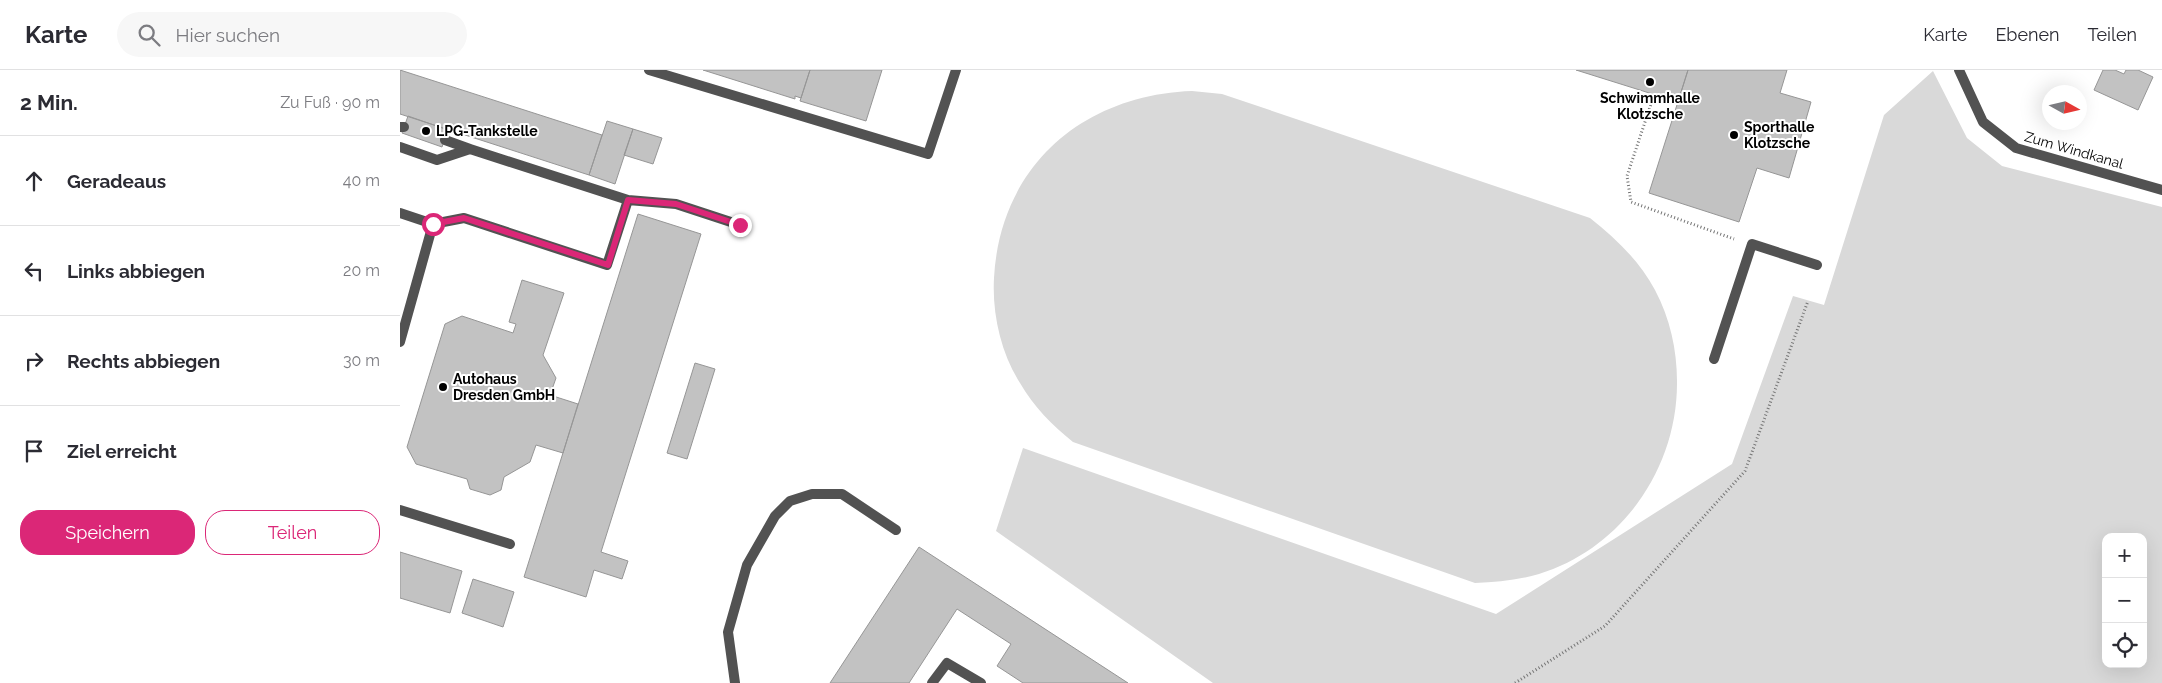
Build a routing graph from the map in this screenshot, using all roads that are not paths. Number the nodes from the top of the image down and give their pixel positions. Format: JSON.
{"nodes":[{"id":1,"x":649,"y":70,"type":"edge"},
{"id":2,"x":956,"y":70,"type":"edge"},
{"id":3,"x":1959,"y":70,"type":"edge"},
{"id":4,"x":445,"y":140,"type":"dead end"},
{"id":5,"x":400,"y":147,"type":"edge"},
{"id":6,"x":470,"y":149,"type":"junction"},
{"id":7,"x":2162,"y":190,"type":"edge"},
{"id":8,"x":628,"y":200,"type":"junction"},
{"id":9,"x":400,"y":213,"type":"edge"},
{"id":10,"x":433,"y":224,"type":"junction"},
{"id":11,"x":740,"y":225,"type":"dead end"},
{"id":12,"x":1817,"y":265,"type":"dead end"},
{"id":13,"x":400,"y":342,"type":"edge"},
{"id":14,"x":1714,"y":359,"type":"dead end"},
{"id":15,"x":400,"y":510,"type":"edge"},
{"id":16,"x":896,"y":530,"type":"dead end"},
{"id":17,"x":510,"y":544,"type":"dead end"},
{"id":18,"x":735,"y":683,"type":"edge"},
{"id":19,"x":932,"y":683,"type":"edge"},
{"id":20,"x":981,"y":683,"type":"edge"}],
"edges":[{"from":1,"to":2,"type":"street"},
{"from":3,"to":7,"type":"street","name":"Zum Windkanal"},
{"from":4,"to":6,"type":"street"},
{"from":5,"to":6,"type":"street"},
{"from":6,"to":8,"type":"street"},
{"from":8,"to":10,"type":"street"},
{"from":8,"to":11,"type":"street"},
{"from":9,"to":10,"type":"street"},
{"from":10,"to":13,"type":"street"},
{"from":12,"to":14,"type":"street"},
{"from":15,"to":17,"type":"street"},
{"from":16,"to":18,"type":"street"},
{"from":19,"to":20,"type":"street"}]}
